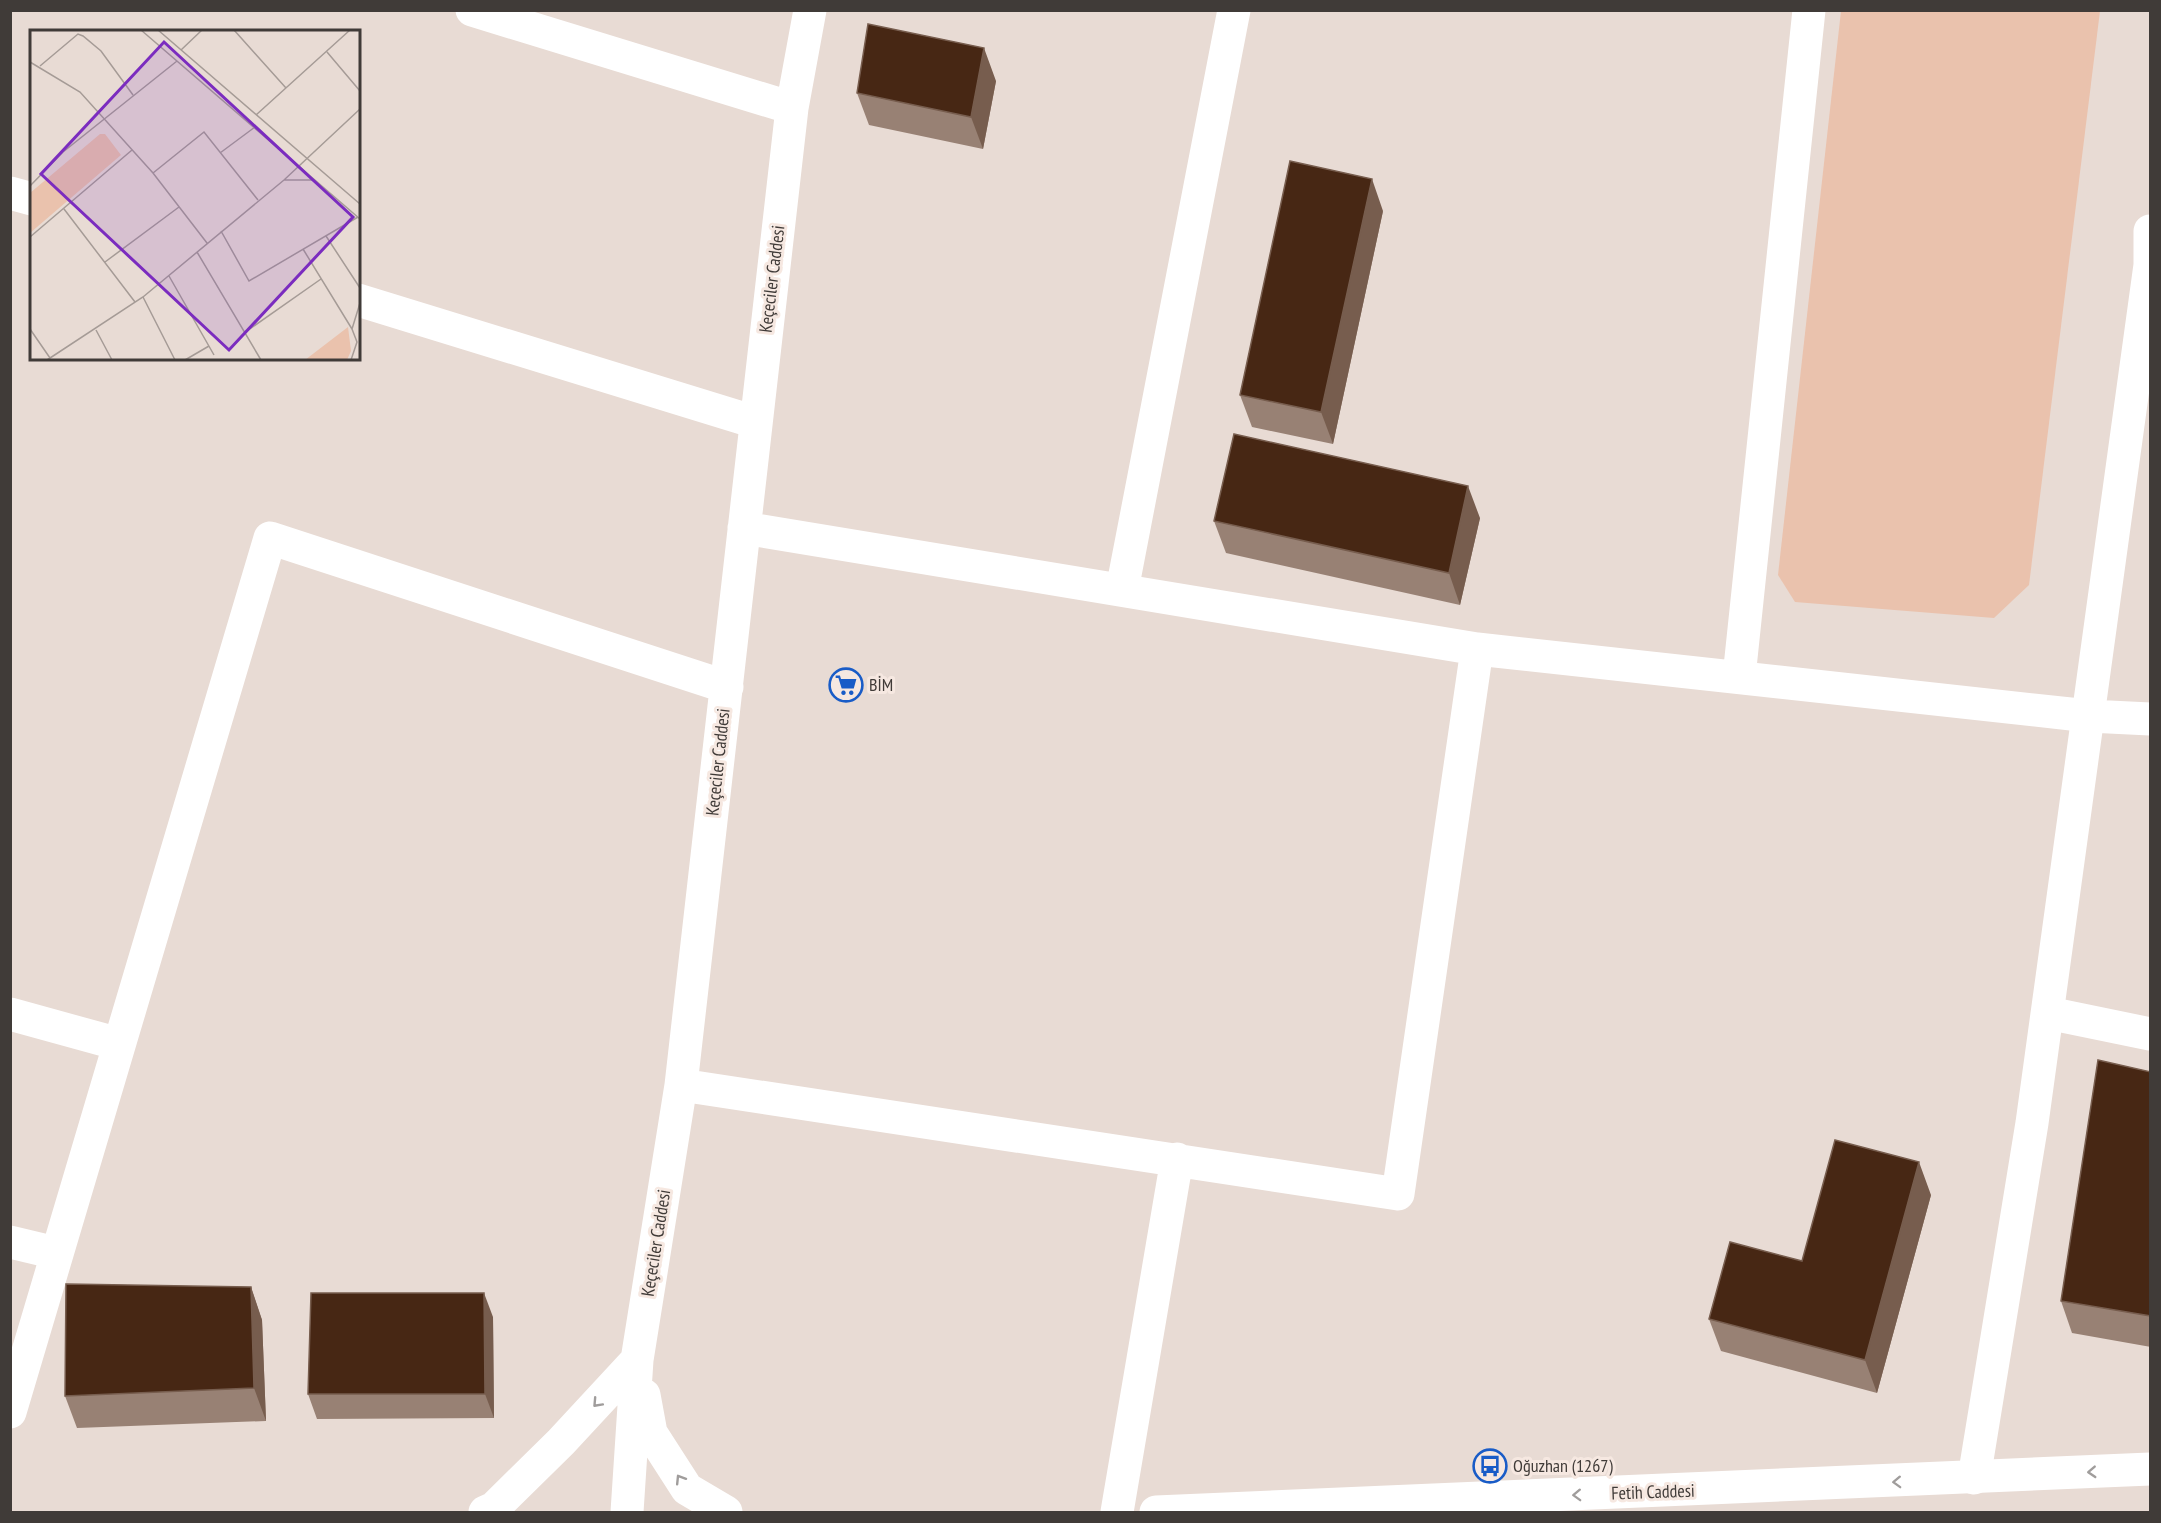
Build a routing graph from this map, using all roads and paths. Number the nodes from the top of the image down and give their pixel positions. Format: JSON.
{"nodes":[{"id":1,"x":471,"y":10,"type":"edge"},
{"id":2,"x":810,"y":10,"type":"edge"},
{"id":3,"x":1234,"y":10,"type":"edge"},
{"id":4,"x":1809,"y":10,"type":"edge"},
{"id":5,"x":792,"y":108,"type":"junction"},
{"id":6,"x":10,"y":193,"type":"edge"},
{"id":7,"x":30,"y":198,"type":"edge"},
{"id":8,"x":2151,"y":231,"type":"edge"},
{"id":9,"x":360,"y":301,"type":"edge"},
{"id":10,"x":755,"y":422,"type":"junction"},
{"id":11,"x":744,"y":528,"type":"junction"},
{"id":12,"x":1122,"y":590,"type":"junction"},
{"id":13,"x":1477,"y":649,"type":"junction"},
{"id":14,"x":1739,"y":678,"type":"junction"},
{"id":15,"x":727,"y":687,"type":"junction"},
{"id":16,"x":2089,"y":716,"type":"junction"},
{"id":17,"x":2151,"y":719,"type":"edge"},
{"id":18,"x":2048,"y":1013,"type":"junction"},
{"id":19,"x":10,"y":1014,"type":"edge"},
{"id":20,"x":2151,"y":1034,"type":"edge"},
{"id":21,"x":119,"y":1044,"type":"junction"},
{"id":22,"x":681,"y":1085,"type":"junction"},
{"id":23,"x":1177,"y":1159,"type":"junction"},
{"id":24,"x":10,"y":1242,"type":"edge"},
{"id":25,"x":56,"y":1253,"type":"junction"},
{"id":26,"x":637,"y":1360,"type":"junction"},
{"id":27,"x":10,"y":1412,"type":"edge"},
{"id":28,"x":2151,"y":1469,"type":"edge"},
{"id":29,"x":1974,"y":1478,"type":"junction"},
{"id":30,"x":485,"y":1512,"type":"edge"},
{"id":31,"x":627,"y":1512,"type":"edge"},
{"id":32,"x":726,"y":1512,"type":"edge"},
{"id":33,"x":1117,"y":1512,"type":"edge"},
{"id":34,"x":1156,"y":1512,"type":"edge"}],
"edges":[{"from":1,"to":5,"type":"street"},
{"from":2,"to":5,"type":"street","name":"Keçeciler Caddesi"},
{"from":3,"to":12,"type":"street"},
{"from":4,"to":14,"type":"street"},
{"from":5,"to":10,"type":"street","name":"Keçeciler Caddesi"},
{"from":6,"to":7,"type":"street"},
{"from":8,"to":16,"type":"street"},
{"from":9,"to":10,"type":"street"},
{"from":10,"to":11,"type":"street","name":"Keçeciler Caddesi"},
{"from":11,"to":12,"type":"street"},
{"from":11,"to":15,"type":"street","name":"Keçeciler Caddesi"},
{"from":12,"to":13,"type":"street"},
{"from":13,"to":14,"type":"street"},
{"from":13,"to":23,"type":"street"},
{"from":14,"to":16,"type":"street"},
{"from":15,"to":21,"type":"street"},
{"from":15,"to":22,"type":"street","name":"Keçeciler Caddesi"},
{"from":16,"to":17,"type":"street"},
{"from":16,"to":18,"type":"street"},
{"from":18,"to":20,"type":"street"},
{"from":18,"to":29,"type":"street"},
{"from":19,"to":21,"type":"street"},
{"from":21,"to":25,"type":"street"},
{"from":22,"to":23,"type":"street"},
{"from":22,"to":26,"type":"street","name":"Keçeciler Caddesi"},
{"from":23,"to":33,"type":"street"},
{"from":24,"to":25,"type":"street"},
{"from":25,"to":27,"type":"street"},
{"from":26,"to":30,"type":"street","one_way":true},
{"from":26,"to":31,"type":"street","name":"Keçeciler Caddesi"},
{"from":32,"to":26,"type":"street","one_way":true},
{"from":28,"to":29,"type":"street","name":"Fetih Caddesi","one_way":true},
{"from":29,"to":34,"type":"street","name":"Fetih Caddesi","one_way":true}]}
